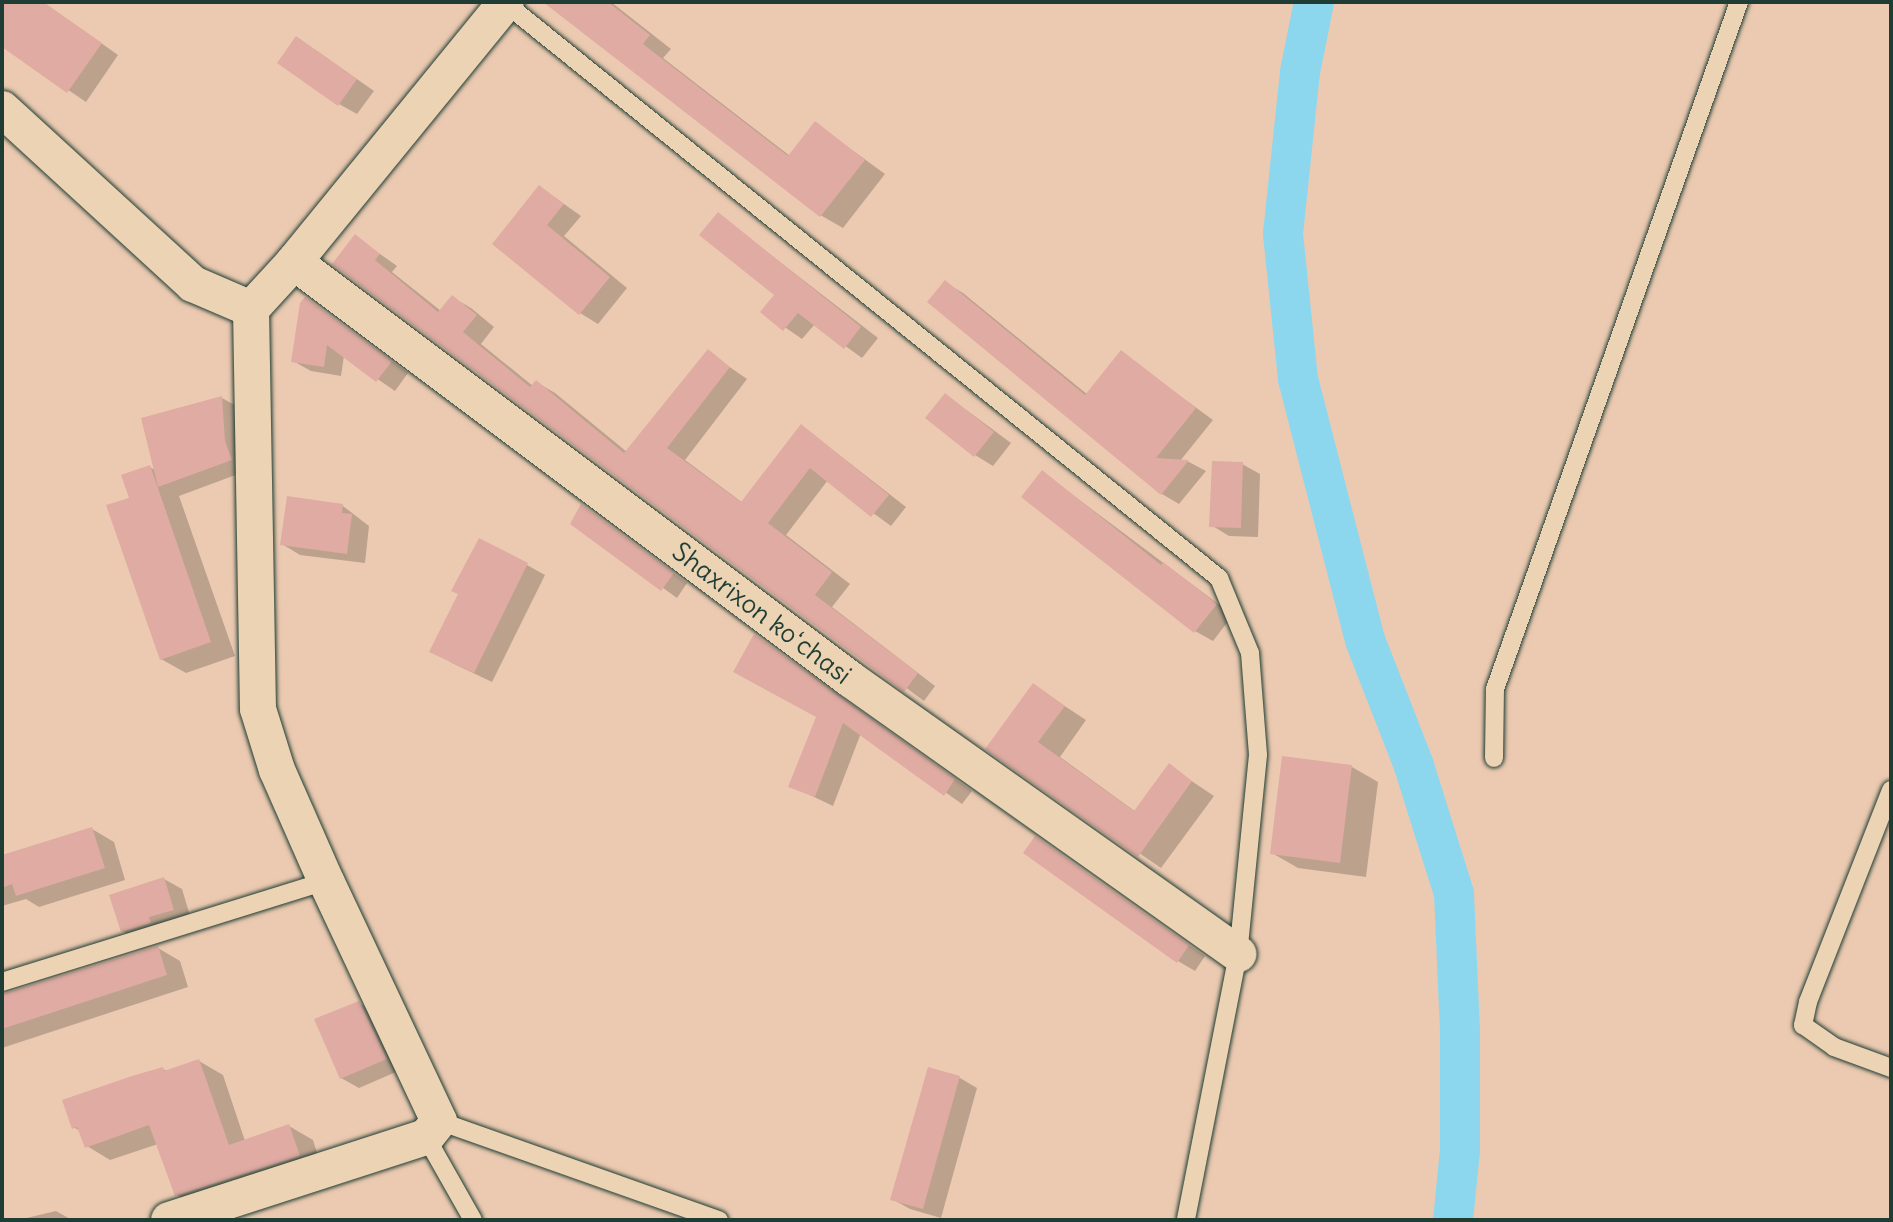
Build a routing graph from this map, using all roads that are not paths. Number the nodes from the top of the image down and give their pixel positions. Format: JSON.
{"nodes":[{"id":1,"x":506,"y":2,"type":"edge"},
{"id":2,"x":1739,"y":2,"type":"edge"},
{"id":3,"x":2,"y":109,"type":"edge"},
{"id":4,"x":294,"y":262,"type":"junction"},
{"id":5,"x":251,"y":309,"type":"junction"},
{"id":6,"x":1494,"y":758,"type":"dead end"},
{"id":7,"x":1891,"y":790,"type":"edge"},
{"id":8,"x":326,"y":881,"type":"junction"},
{"id":9,"x":1238,"y":954,"type":"junction"},
{"id":10,"x":2,"y":982,"type":"edge"},
{"id":11,"x":1891,"y":1068,"type":"edge"},
{"id":12,"x":432,"y":1129,"type":"junction"},
{"id":13,"x":169,"y":1220,"type":"edge"},
{"id":14,"x":473,"y":1220,"type":"edge"},
{"id":15,"x":719,"y":1220,"type":"edge"},
{"id":16,"x":1186,"y":1220,"type":"edge"}],
"edges":[{"from":1,"to":4,"type":"street"},
{"from":1,"to":9,"type":"lane"},
{"from":2,"to":6,"type":"lane"},
{"from":3,"to":5,"type":"street"},
{"from":4,"to":5,"type":"street"},
{"from":4,"to":9,"type":"street","name":"Shaxrixon koʻchasi"},
{"from":5,"to":8,"type":"street"},
{"from":7,"to":11,"type":"lane"},
{"from":8,"to":10,"type":"lane"},
{"from":8,"to":12,"type":"street"},
{"from":9,"to":16,"type":"lane"},
{"from":12,"to":13,"type":"street"},
{"from":12,"to":14,"type":"lane"},
{"from":12,"to":15,"type":"lane"}]}
